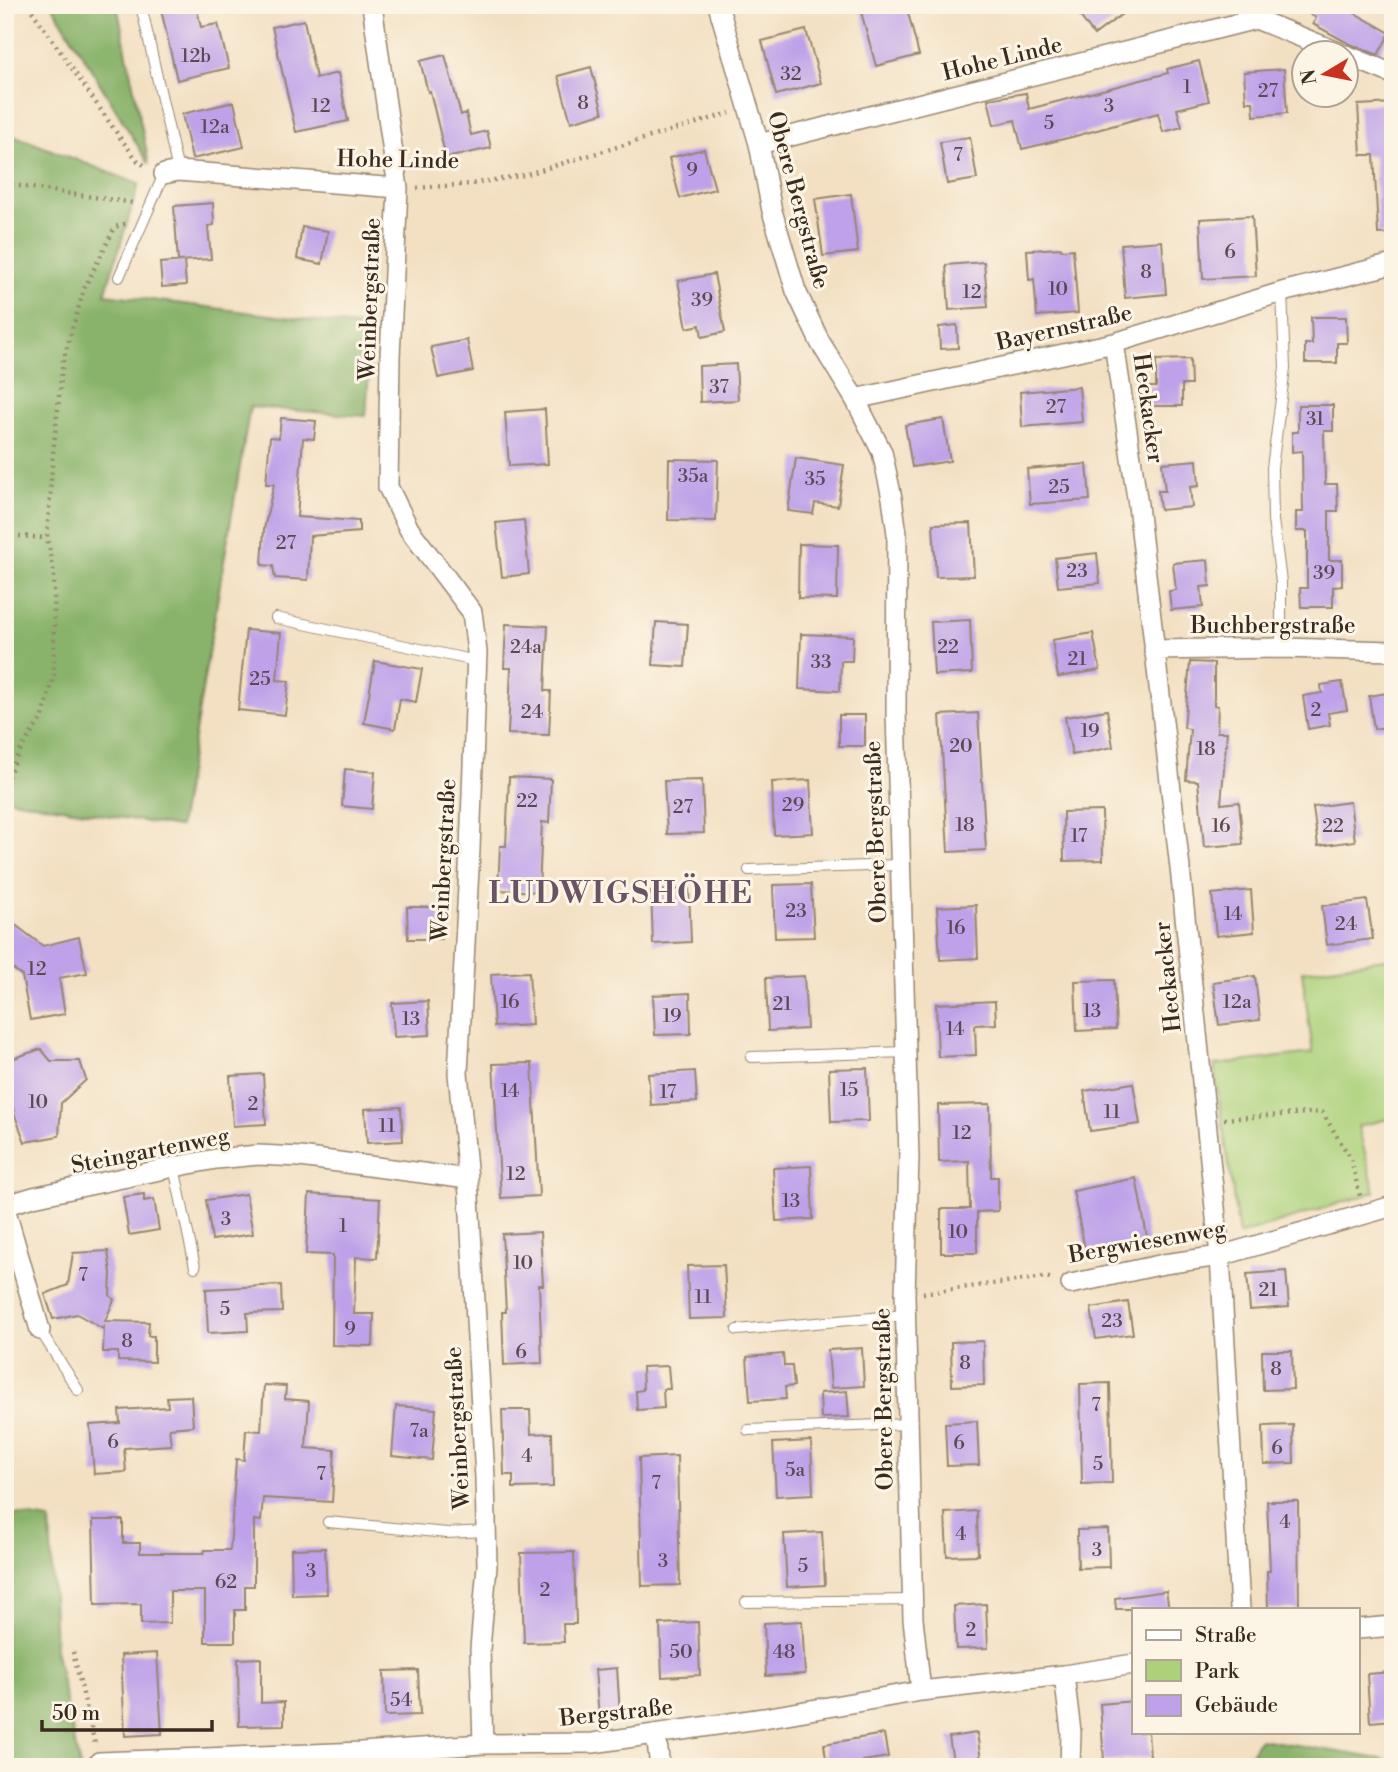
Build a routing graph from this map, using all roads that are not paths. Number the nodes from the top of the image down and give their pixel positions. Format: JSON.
{"nodes":[{"id":1,"x":141,"y":5,"type":"edge"},
{"id":2,"x":372,"y":5,"type":"edge"},
{"id":3,"x":719,"y":5,"type":"edge"},
{"id":4,"x":1249,"y":12,"type":"edge"},
{"id":5,"x":1307,"y":38,"type":"edge"},
{"id":6,"x":1360,"y":61,"type":"edge"},
{"id":7,"x":1393,"y":74,"type":"edge"},
{"id":8,"x":759,"y":144,"type":"junction"},
{"id":9,"x":171,"y":173,"type":"junction"},
{"id":10,"x":398,"y":188,"type":"junction"},
{"id":11,"x":1393,"y":264,"type":"edge"},
{"id":12,"x":119,"y":277,"type":"dead end"},
{"id":13,"x":1282,"y":292,"type":"junction"},
{"id":14,"x":1114,"y":343,"type":"junction"},
{"id":15,"x":855,"y":399,"type":"junction"},
{"id":16,"x":276,"y":618,"type":"dead end"},
{"id":17,"x":1281,"y":648,"type":"junction"},
{"id":18,"x":1154,"y":650,"type":"junction"},
{"id":19,"x":1393,"y":651,"type":"edge"},
{"id":20,"x":476,"y":660,"type":"junction"},
{"id":21,"x":900,"y":865,"type":"junction"},
{"id":22,"x":749,"y":870,"type":"dead end"},
{"id":23,"x":906,"y":1052,"type":"junction"},
{"id":24,"x":751,"y":1057,"type":"dead end"},
{"id":25,"x":174,"y":1167,"type":"junction"},
{"id":26,"x":468,"y":1179,"type":"junction"},
{"id":27,"x":7,"y":1204,"type":"edge"},
{"id":28,"x":1393,"y":1206,"type":"edge"},
{"id":29,"x":1220,"y":1256,"type":"junction"},
{"id":30,"x":195,"y":1266,"type":"dead end"},
{"id":31,"x":1071,"y":1284,"type":"road end"},
{"id":32,"x":905,"y":1305,"type":"junction"},
{"id":33,"x":40,"y":1329,"type":"joint"},
{"id":34,"x":737,"y":1330,"type":"dead end"},
{"id":35,"x":78,"y":1390,"type":"dead end"},
{"id":36,"x":908,"y":1424,"type":"junction"},
{"id":37,"x":747,"y":1430,"type":"dead end"},
{"id":38,"x":328,"y":1522,"type":"dead end"},
{"id":39,"x":486,"y":1531,"type":"junction"},
{"id":40,"x":912,"y":1600,"type":"junction"},
{"id":41,"x":746,"y":1602,"type":"dead end"},
{"id":42,"x":1240,"y":1608,"type":"edge"},
{"id":43,"x":1393,"y":1626,"type":"edge"},
{"id":44,"x":1360,"y":1629,"type":"edge"},
{"id":45,"x":1132,"y":1664,"type":"edge"},
{"id":46,"x":1064,"y":1675,"type":"junction"},
{"id":47,"x":921,"y":1690,"type":"junction"},
{"id":48,"x":656,"y":1734,"type":"junction"},
{"id":49,"x":483,"y":1744,"type":"junction"},
{"id":50,"x":99,"y":1762,"type":"road end"},
{"id":51,"x":214,"y":1763,"type":"edge"},
{"id":52,"x":660,"y":1767,"type":"edge"},
{"id":53,"x":1070,"y":1767,"type":"edge"}],
"edges":[{"from":1,"to":9,"type":"lane"},
{"from":2,"to":10,"type":"street","name":"Weinbergstraße"},
{"from":3,"to":8,"type":"street","name":"Obere Bergstraße"},
{"from":4,"to":5,"type":"street"},
{"from":4,"to":8,"type":"street","name":"Hohe Linde"},
{"from":6,"to":7,"type":"street"},
{"from":8,"to":15,"type":"street","name":"Obere Bergstraße"},
{"from":9,"to":10,"type":"street","name":"Hohe Linde"},
{"from":9,"to":12,"type":"lane"},
{"from":10,"to":20,"type":"street","name":"Weinbergstraße"},
{"from":11,"to":13,"type":"street","name":"Bayernstraße"},
{"from":13,"to":14,"type":"street","name":"Bayernstraße"},
{"from":13,"to":17,"type":"lane"},
{"from":14,"to":15,"type":"street","name":"Bayernstraße"},
{"from":14,"to":18,"type":"street","name":"Heckacker"},
{"from":15,"to":21,"type":"street","name":"Obere Bergstraße"},
{"from":16,"to":20,"type":"lane"},
{"from":17,"to":18,"type":"street","name":"Buchbergstraße"},
{"from":17,"to":19,"type":"street","name":"Buchbergstraße"},
{"from":18,"to":29,"type":"street","name":"Heckacker"},
{"from":20,"to":26,"type":"street","name":"Weinbergstraße"},
{"from":21,"to":22,"type":"lane"},
{"from":21,"to":23,"type":"street","name":"Obere Bergstraße"},
{"from":23,"to":24,"type":"lane"},
{"from":23,"to":32,"type":"street","name":"Obere Bergstraße"},
{"from":25,"to":26,"type":"street","name":"Steingartenweg"},
{"from":25,"to":27,"type":"street","name":"Steingartenweg"},
{"from":25,"to":30,"type":"lane"},
{"from":26,"to":39,"type":"street","name":"Weinbergstraße"},
{"from":27,"to":33,"type":"street"},
{"from":28,"to":29,"type":"street","name":"Bergwiesenweg"},
{"from":29,"to":31,"type":"street","name":"Bergwiesenweg"},
{"from":29,"to":42,"type":"street","name":"Heckacker"},
{"from":32,"to":34,"type":"lane"},
{"from":32,"to":36,"type":"street","name":"Obere Bergstraße"},
{"from":33,"to":35,"type":"lane"},
{"from":36,"to":37,"type":"lane"},
{"from":36,"to":40,"type":"street","name":"Obere Bergstraße"},
{"from":38,"to":39,"type":"lane"},
{"from":39,"to":49,"type":"street","name":"Weinbergstraße"},
{"from":40,"to":41,"type":"lane"},
{"from":40,"to":47,"type":"street","name":"Obere Bergstraße"},
{"from":43,"to":44,"type":"street"},
{"from":45,"to":46,"type":"street","name":"Bergstraße"},
{"from":46,"to":47,"type":"street","name":"Bergstraße"},
{"from":46,"to":53,"type":"street"},
{"from":47,"to":48,"type":"street","name":"Bergstraße"},
{"from":48,"to":49,"type":"street","name":"Bergstraße"},
{"from":48,"to":52,"type":"street"},
{"from":49,"to":51,"type":"street","name":"Bergstraße"},
{"from":50,"to":51,"type":"street","name":"Bergstraße"}]}
